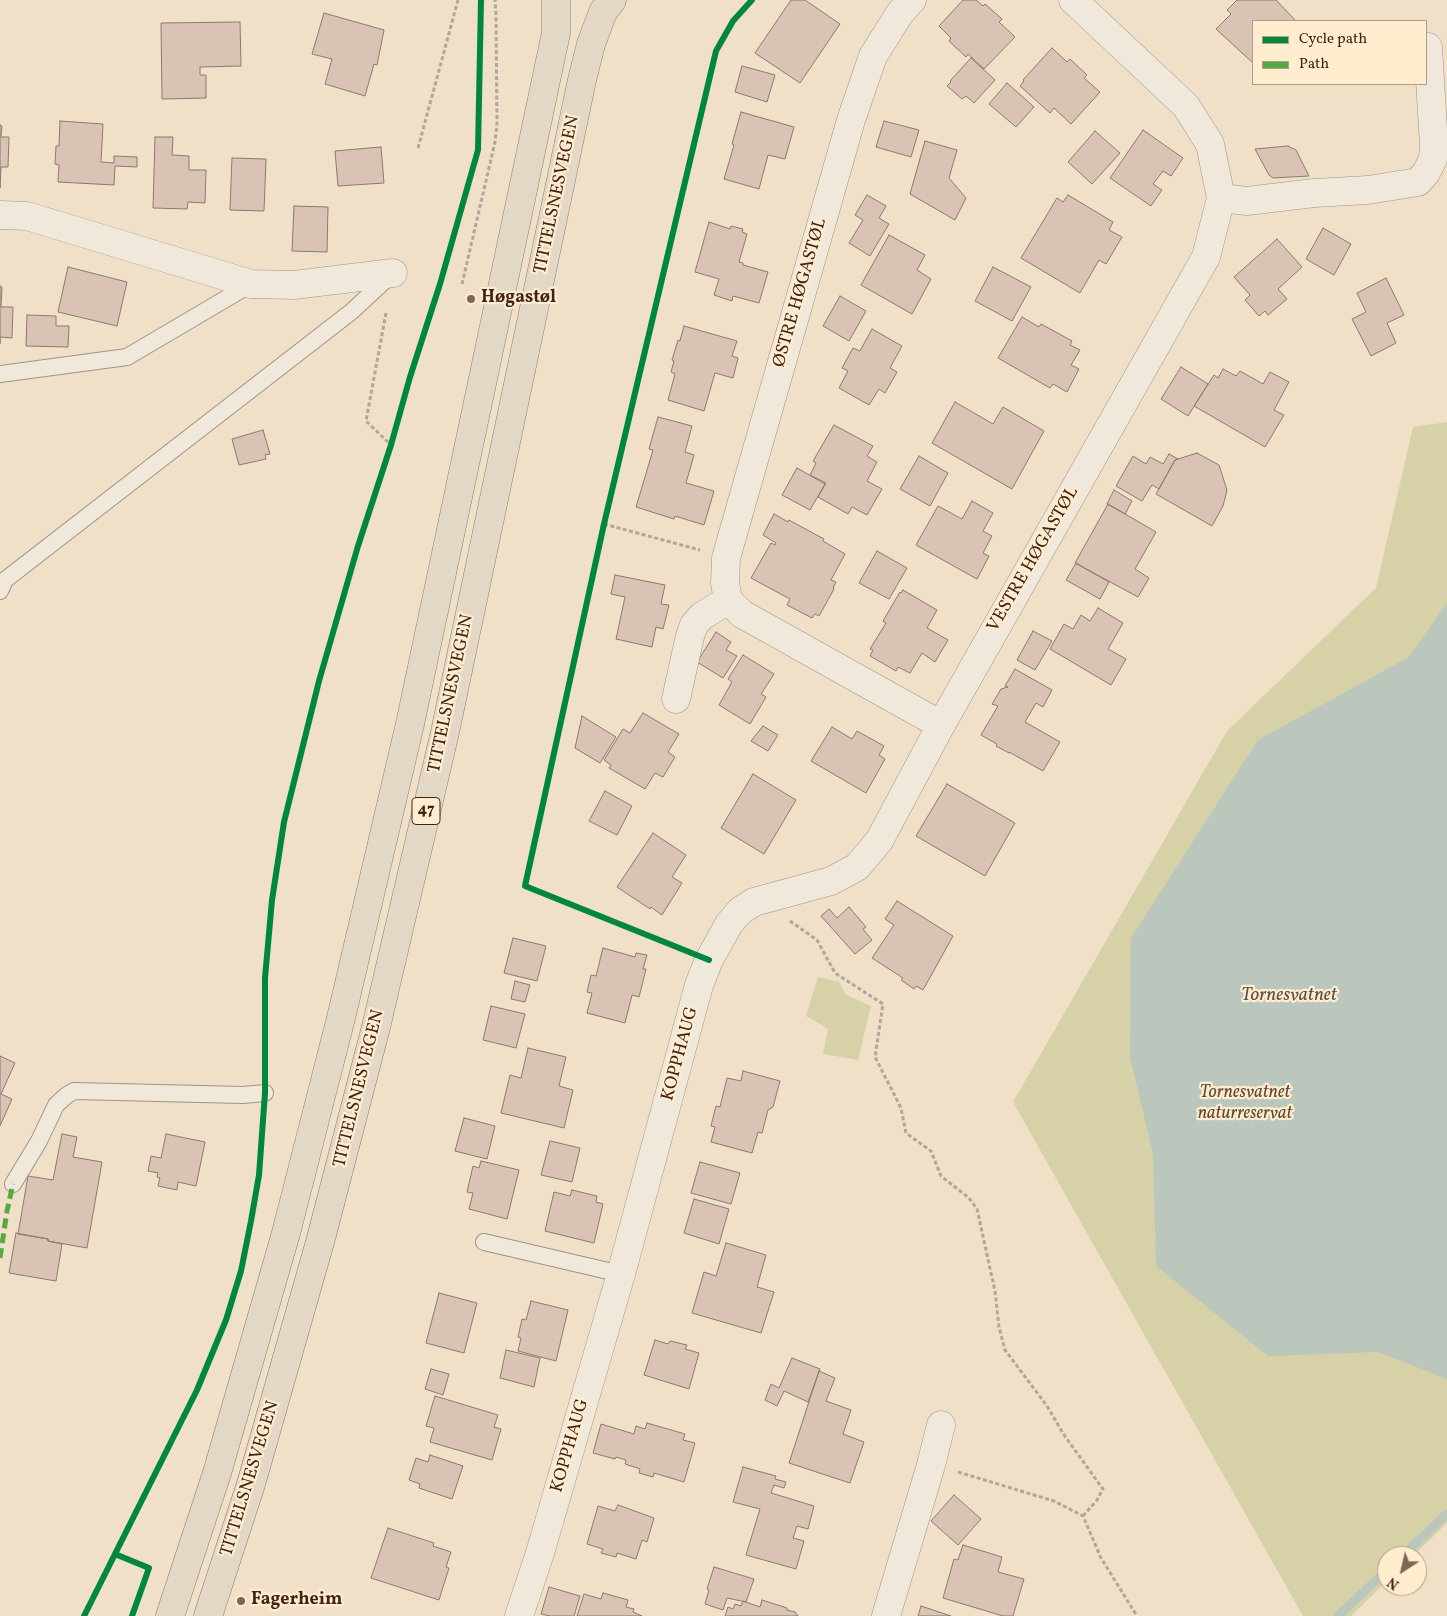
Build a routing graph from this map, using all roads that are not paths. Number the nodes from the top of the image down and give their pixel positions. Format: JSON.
{"nodes":[{"id":1,"x":556,"y":0,"type":"edge"},
{"id":2,"x":612,"y":0,"type":"edge"},
{"id":3,"x":912,"y":0,"type":"edge"},
{"id":4,"x":1072,"y":0,"type":"edge"},
{"id":5,"x":1428,"y":47,"type":"dead end"},
{"id":6,"x":1221,"y":198,"type":"junction"},
{"id":7,"x":0,"y":215,"type":"edge"},
{"id":8,"x":393,"y":273,"type":"joint"},
{"id":9,"x":251,"y":284,"type":"junction"},
{"id":10,"x":0,"y":374,"type":"edge"},
{"id":11,"x":0,"y":591,"type":"edge"},
{"id":12,"x":728,"y":600,"type":"junction"},
{"id":13,"x":676,"y":699,"type":"dead end"},
{"id":14,"x":941,"y":724,"type":"junction"},
{"id":15,"x":808,"y":887,"type":"joint"},
{"id":16,"x":264,"y":1093,"type":"dead end"},
{"id":17,"x":13,"y":1184,"type":"dead end"},
{"id":18,"x":484,"y":1242,"type":"dead end"},
{"id":19,"x":621,"y":1274,"type":"junction"},
{"id":20,"x":941,"y":1425,"type":"dead end"},
{"id":21,"x":170,"y":1616,"type":"edge"},
{"id":22,"x":208,"y":1616,"type":"edge"},
{"id":23,"x":519,"y":1616,"type":"edge"},
{"id":24,"x":886,"y":1616,"type":"edge"}],
"edges":[{"from":1,"to":21,"type":"main road","name":"TITTELSNESVEGEN","number":"47"},
{"from":2,"to":22,"type":"main road","name":"TITTELSNESVEGEN","number":"47"},
{"from":3,"to":12,"type":"street","name":"ØSTRE HØGASTØL"},
{"from":4,"to":6,"type":"street","name":"VESTRE HØGASTØL"},
{"from":5,"to":6,"type":"street"},
{"from":6,"to":14,"type":"street","name":"VESTRE HØGASTØL"},
{"from":7,"to":9,"type":"street"},
{"from":8,"to":9,"type":"street"},
{"from":8,"to":11,"type":"lane"},
{"from":9,"to":10,"type":"lane"},
{"from":12,"to":13,"type":"street"},
{"from":12,"to":14,"type":"street"},
{"from":14,"to":15,"type":"street","name":"VESTRE HØGASTØL"},
{"from":15,"to":19,"type":"street","name":"KOPPHAUG"},
{"from":16,"to":17,"type":"lane"},
{"from":18,"to":19,"type":"lane"},
{"from":19,"to":23,"type":"street","name":"KOPPHAUG"},
{"from":20,"to":24,"type":"street"}]}
